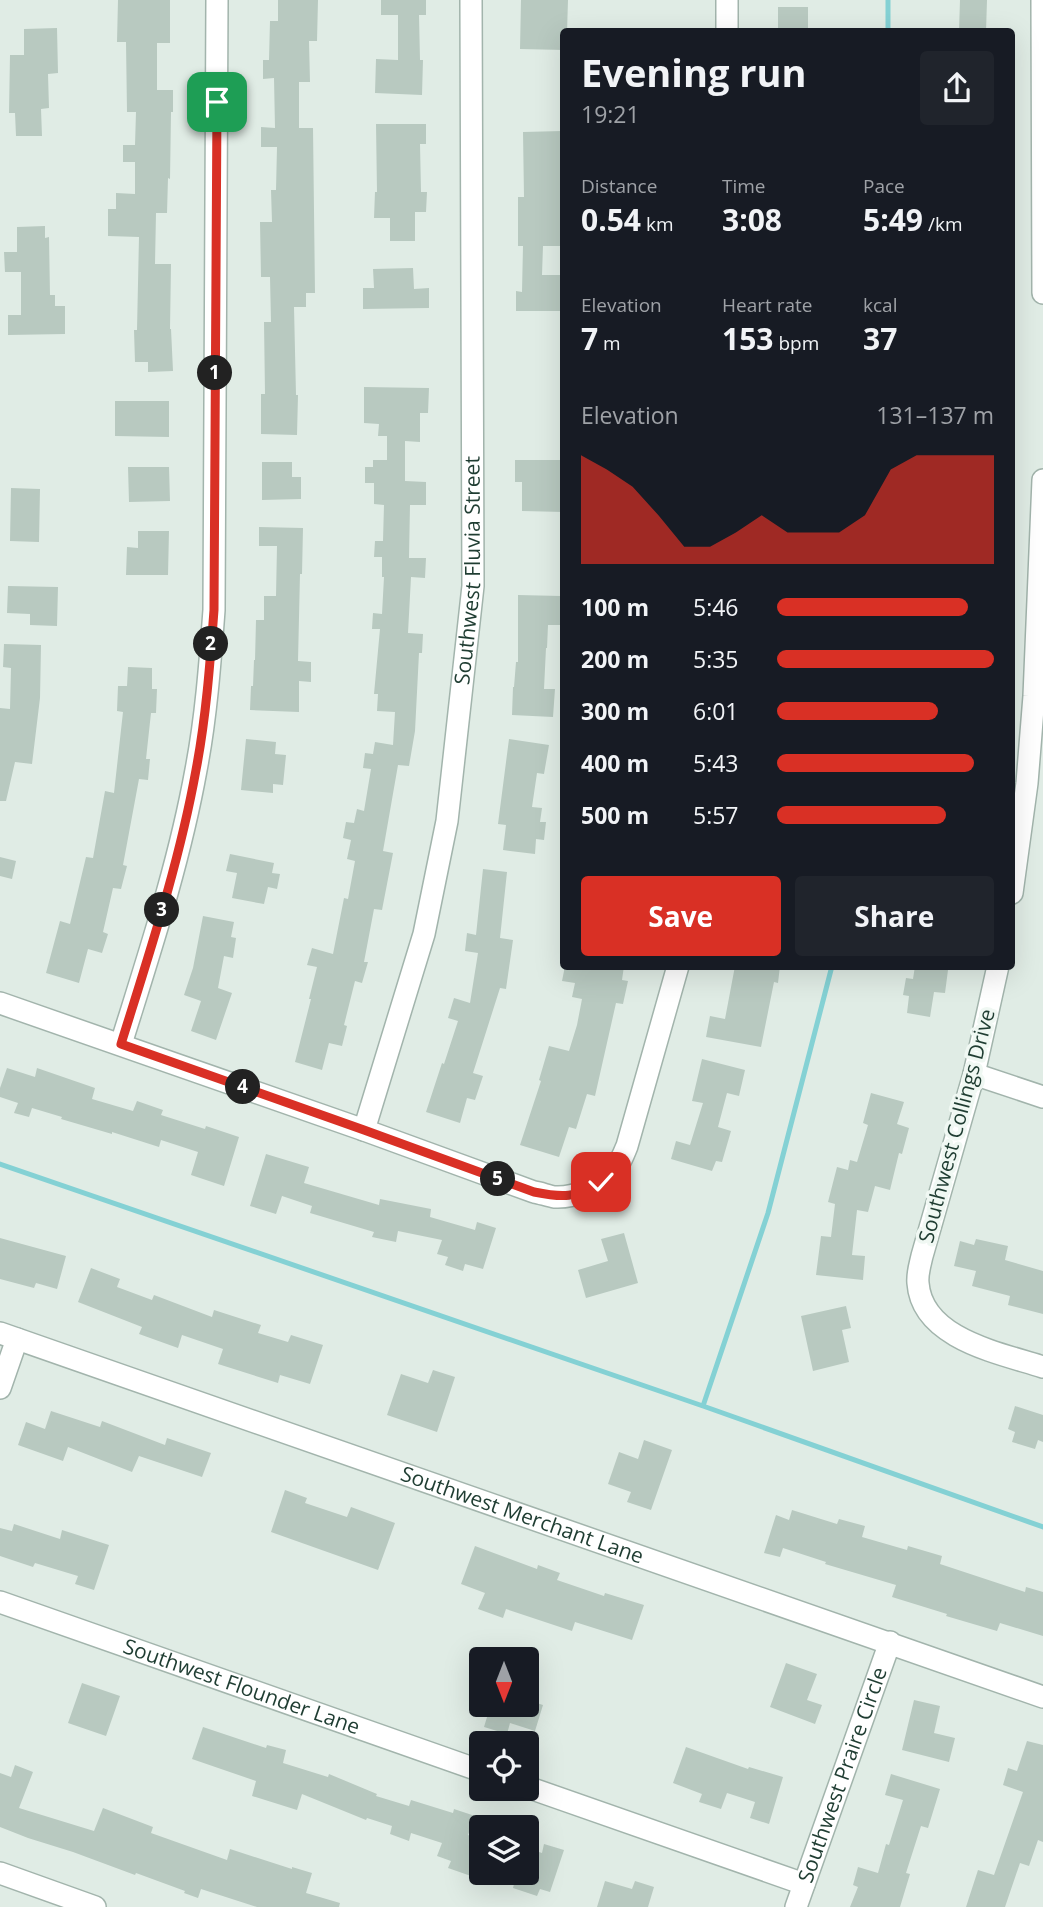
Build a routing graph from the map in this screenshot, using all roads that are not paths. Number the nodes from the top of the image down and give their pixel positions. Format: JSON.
{"nodes":[{"id":1,"x":218,"y":0,"type":"edge"},
{"id":2,"x":471,"y":0,"type":"edge"},
{"id":3,"x":727,"y":0,"type":"edge"},
{"id":4,"x":1042,"y":0,"type":"edge"},
{"id":5,"x":727,"y":28,"type":"edge"},
{"id":6,"x":1042,"y":175,"type":"edge"},
{"id":7,"x":1043,"y":293,"type":"edge"},
{"id":8,"x":1043,"y":480,"type":"edge"},
{"id":9,"x":1039,"y":696,"type":"edge"},
{"id":10,"x":1015,"y":871,"type":"edge"},
{"id":11,"x":677,"y":970,"type":"edge"},
{"id":12,"x":997,"y":970,"type":"edge"},
{"id":13,"x":0,"y":1003,"type":"edge"},
{"id":14,"x":121,"y":1044,"type":"junction"},
{"id":15,"x":974,"y":1074,"type":"junction"},
{"id":16,"x":1043,"y":1097,"type":"edge"},
{"id":17,"x":364,"y":1130,"type":"junction"},
{"id":18,"x":9,"y":1336,"type":"edge"},
{"id":19,"x":1043,"y":1367,"type":"edge"},
{"id":20,"x":0,"y":1388,"type":"edge"},
{"id":21,"x":0,"y":1602,"type":"edge"},
{"id":22,"x":890,"y":1642,"type":"junction"},
{"id":23,"x":1043,"y":1697,"type":"edge"},
{"id":24,"x":469,"y":1767,"type":"edge"},
{"id":25,"x":539,"y":1791,"type":"edge"},
{"id":26,"x":0,"y":1873,"type":"edge"},
{"id":27,"x":804,"y":1884,"type":"junction"},
{"id":28,"x":95,"y":1907,"type":"edge"},
{"id":29,"x":796,"y":1907,"type":"edge"}],
"edges":[{"from":1,"to":14,"type":"street"},
{"from":2,"to":17,"type":"street","name":"Southwest Fluvia Street"},
{"from":3,"to":5,"type":"street"},
{"from":4,"to":6,"type":"street"},
{"from":6,"to":7,"type":"street"},
{"from":8,"to":9,"type":"street"},
{"from":9,"to":10,"type":"street"},
{"from":11,"to":17,"type":"street"},
{"from":12,"to":15,"type":"street","name":"Southwest Collings Drive"},
{"from":13,"to":14,"type":"street"},
{"from":14,"to":17,"type":"street"},
{"from":15,"to":16,"type":"street"},
{"from":15,"to":19,"type":"street","name":"Southwest Collings Drive"},
{"from":18,"to":20,"type":"street"},
{"from":18,"to":22,"type":"street","name":"Southwest Merchant Lane"},
{"from":21,"to":24,"type":"street","name":"Southwest Flounder Lane"},
{"from":22,"to":23,"type":"street","name":"Southwest Merchant Lane"},
{"from":22,"to":27,"type":"street","name":"Southwest Praire Circle"},
{"from":25,"to":27,"type":"street"},
{"from":26,"to":28,"type":"street"},
{"from":27,"to":29,"type":"street","name":"Southwest Praire Circle"}]}
